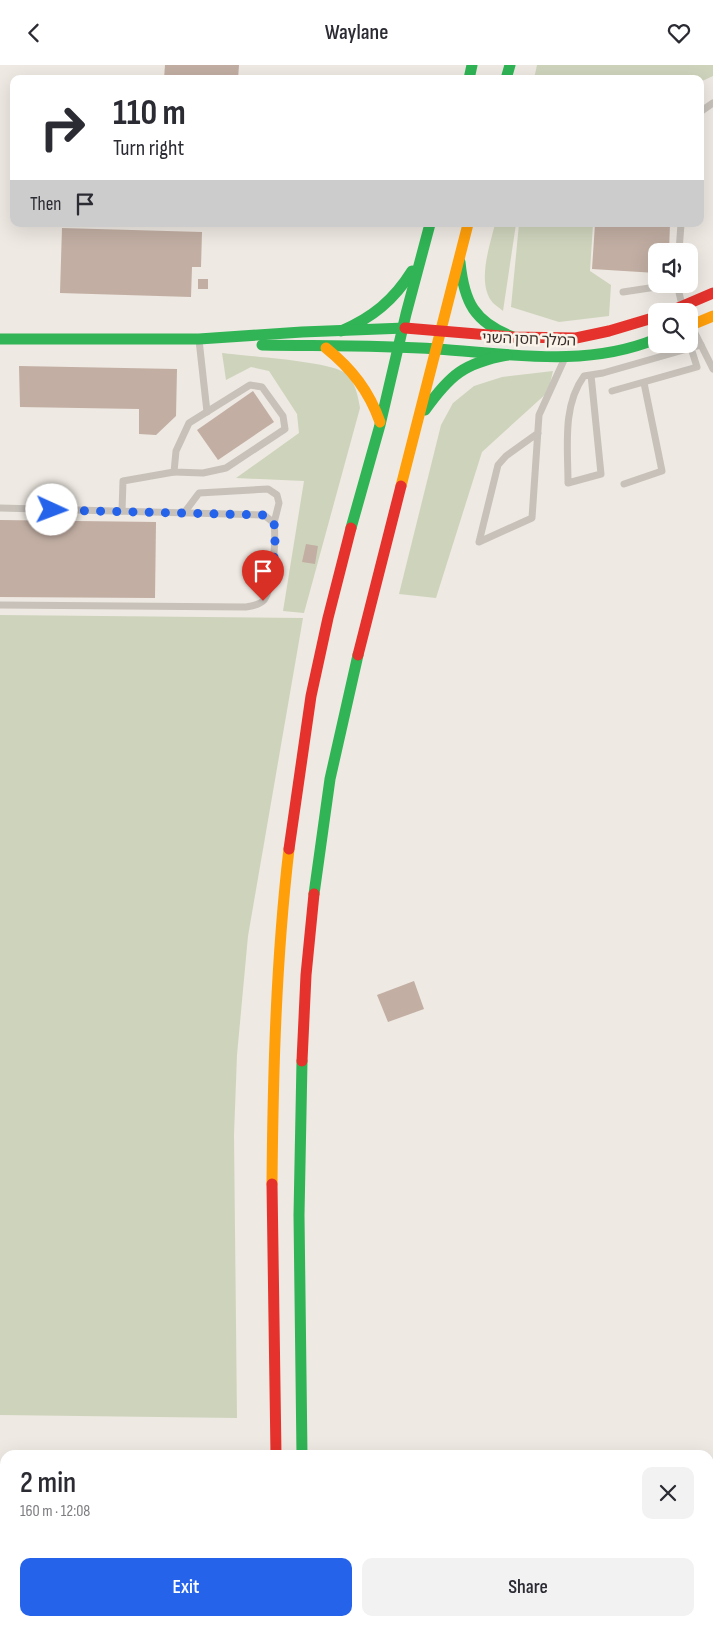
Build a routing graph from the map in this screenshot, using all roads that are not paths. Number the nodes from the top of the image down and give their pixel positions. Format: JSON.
{"nodes":[{"id":1,"x":429,"y":227,"type":"edge"},
{"id":2,"x":467,"y":227,"type":"edge"},
{"id":3,"x":681,"y":227,"type":"edge"},
{"id":4,"x":680,"y":243,"type":"edge"},
{"id":5,"x":424,"y":246,"type":"junction"},
{"id":6,"x":460,"y":252,"type":"junction"},
{"id":7,"x":648,"y":288,"type":"edge"},
{"id":8,"x":623,"y":292,"type":"dead end"},
{"id":9,"x":713,"y":293,"type":"edge"},
{"id":10,"x":691,"y":303,"type":"edge"},
{"id":11,"x":713,"y":316,"type":"edge"},
{"id":12,"x":648,"y":320,"type":"edge"},
{"id":13,"x":698,"y":323,"type":"edge"},
{"id":14,"x":402,"y":328,"type":"junction"},
{"id":15,"x":341,"y":331,"type":"junction"},
{"id":16,"x":439,"y":331,"type":"junction"},
{"id":17,"x":513,"y":337,"type":"junction"},
{"id":18,"x":0,"y":339,"type":"edge"},
{"id":19,"x":199,"y":339,"type":"junction"},
{"id":20,"x":698,"y":340,"type":"edge"},
{"id":21,"x":648,"y":342,"type":"edge"},
{"id":22,"x":701,"y":345,"type":"junction"},
{"id":23,"x":698,"y":346,"type":"edge"},
{"id":24,"x":399,"y":347,"type":"junction"},
{"id":25,"x":326,"y":348,"type":"junction"},
{"id":26,"x":436,"y":349,"type":"junction"},
{"id":27,"x":672,"y":353,"type":"edge"},
{"id":28,"x":693,"y":353,"type":"edge"},
{"id":29,"x":507,"y":355,"type":"junction"},
{"id":30,"x":565,"y":358,"type":"junction"},
{"id":31,"x":713,"y":369,"type":"edge"},
{"id":32,"x":591,"y":375,"type":"junction"},
{"id":33,"x":644,"y":383,"type":"junction"},
{"id":34,"x":612,"y":391,"type":"dead end"},
{"id":35,"x":207,"y":412,"type":"junction"},
{"id":36,"x":380,"y":422,"type":"junction"},
{"id":37,"x":415,"y":430,"type":"junction"},
{"id":38,"x":538,"y":433,"type":"junction"},
{"id":39,"x":174,"y":472,"type":"junction"},
{"id":40,"x":624,"y":483,"type":"dead end"},
{"id":41,"x":0,"y":508,"type":"edge"},
{"id":42,"x":122,"y":511,"type":"junction"},
{"id":43,"x":184,"y":513,"type":"junction"},
{"id":44,"x":274,"y":523,"type":"junction"},
{"id":45,"x":0,"y":605,"type":"edge"},
{"id":46,"x":276,"y":1450,"type":"edge"},
{"id":47,"x":302,"y":1450,"type":"edge"}],
"edges":[{"from":1,"to":5,"type":"main road"},
{"from":2,"to":6,"type":"main road"},
{"from":3,"to":4,"type":"lane"},
{"from":5,"to":14,"type":"main road"},
{"from":5,"to":15,"type":"main road"},
{"from":6,"to":16,"type":"main road"},
{"from":6,"to":17,"type":"main road"},
{"from":7,"to":8,"type":"lane"},
{"from":9,"to":10,"type":"main road"},
{"from":11,"to":13,"type":"main road"},
{"from":12,"to":17,"type":"main road","name":"המלך חסן השני"},
{"from":14,"to":15,"type":"main road","name":"המלך חסן השני"},
{"from":14,"to":16,"type":"main road","name":"המלך חסן השני"},
{"from":14,"to":24,"type":"main road"},
{"from":15,"to":19,"type":"main road","name":"המלך חסן השני"},
{"from":16,"to":17,"type":"main road","name":"המלך חסן השני"},
{"from":16,"to":26,"type":"main road"},
{"from":18,"to":19,"type":"main road"},
{"from":19,"to":25,"type":"main road","name":"המלך חסן השני"},
{"from":19,"to":35,"type":"lane"},
{"from":20,"to":22,"type":"lane"},
{"from":21,"to":30,"type":"main road","name":"המלך חסן השני"},
{"from":22,"to":23,"type":"lane"},
{"from":22,"to":31,"type":"lane"},
{"from":24,"to":25,"type":"main road","name":"המלך חסן השני"},
{"from":24,"to":26,"type":"main road","name":"המלך חסן השני"},
{"from":24,"to":36,"type":"main road"},
{"from":25,"to":36,"type":"main road"},
{"from":26,"to":29,"type":"main road","name":"המלך חסן השני"},
{"from":26,"to":37,"type":"main road"},
{"from":27,"to":32,"type":"lane"},
{"from":28,"to":33,"type":"lane"},
{"from":29,"to":30,"type":"main road","name":"המלך חסן השני"},
{"from":29,"to":37,"type":"main road"},
{"from":30,"to":38,"type":"lane"},
{"from":32,"to":32,"type":"lane"},
{"from":33,"to":34,"type":"lane"},
{"from":33,"to":40,"type":"lane"},
{"from":35,"to":39,"type":"lane"},
{"from":35,"to":39,"type":"lane"},
{"from":36,"to":46,"type":"main road"},
{"from":37,"to":47,"type":"main road"},
{"from":38,"to":38,"type":"lane"},
{"from":39,"to":42,"type":"lane"},
{"from":41,"to":42,"type":"lane"},
{"from":42,"to":43,"type":"lane"},
{"from":43,"to":44,"type":"lane"},
{"from":43,"to":44,"type":"lane"},
{"from":44,"to":45,"type":"lane"}]}
